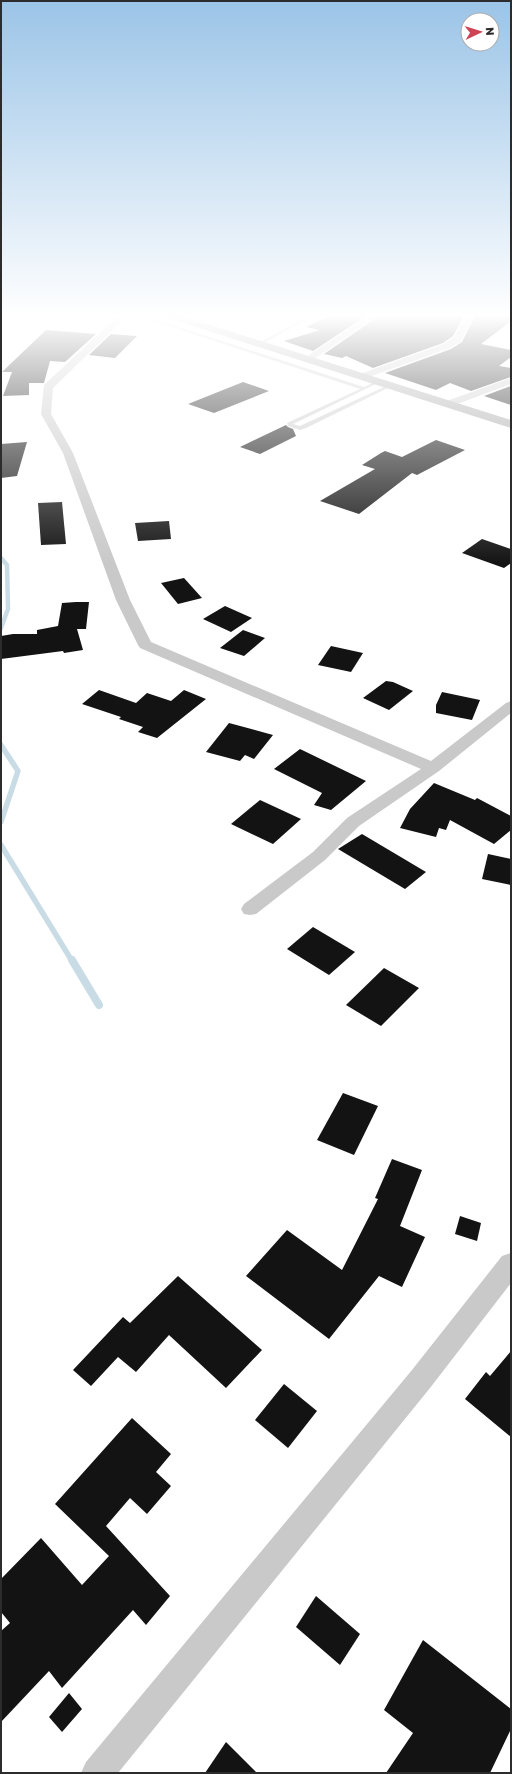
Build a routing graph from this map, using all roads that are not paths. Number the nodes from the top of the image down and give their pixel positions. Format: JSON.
{"nodes":[{"id":1,"x":47,"y":399,"type":"edge"},
{"id":2,"x":337,"y":399,"type":"edge"},
{"id":3,"x":363,"y":399,"type":"edge"},
{"id":4,"x":431,"y":399,"type":"edge"},
{"id":5,"x":462,"y":399,"type":"edge"},
{"id":6,"x":448,"y":404,"type":"junction"},
{"id":7,"x":324,"y":407,"type":"junction"},
{"id":8,"x":338,"y":411,"type":"junction"},
{"id":9,"x":308,"y":415,"type":"junction"},
{"id":10,"x":321,"y":419,"type":"junction"},
{"id":11,"x":511,"y":424,"type":"edge"},
{"id":12,"x":511,"y":706,"type":"edge"},
{"id":13,"x":433,"y":768,"type":"junction"},
{"id":14,"x":250,"y":909,"type":"dead end"},
{"id":15,"x":511,"y":1264,"type":"edge"},
{"id":16,"x":97,"y":1773,"type":"edge"}],
"edges":[{"from":1,"to":13,"type":"street"},
{"from":2,"to":7,"type":"lane"},
{"from":3,"to":8,"type":"lane"},
{"from":4,"to":6,"type":"main road"},
{"from":5,"to":6,"type":"street"},
{"from":6,"to":11,"type":"main road"},
{"from":7,"to":8,"type":"lane"},
{"from":7,"to":9,"type":"lane"},
{"from":8,"to":10,"type":"lane"},
{"from":9,"to":10,"type":"lane"},
{"from":9,"to":10,"type":"lane"},
{"from":12,"to":13,"type":"street"},
{"from":13,"to":14,"type":"street"},
{"from":15,"to":16,"type":"street"}]}
